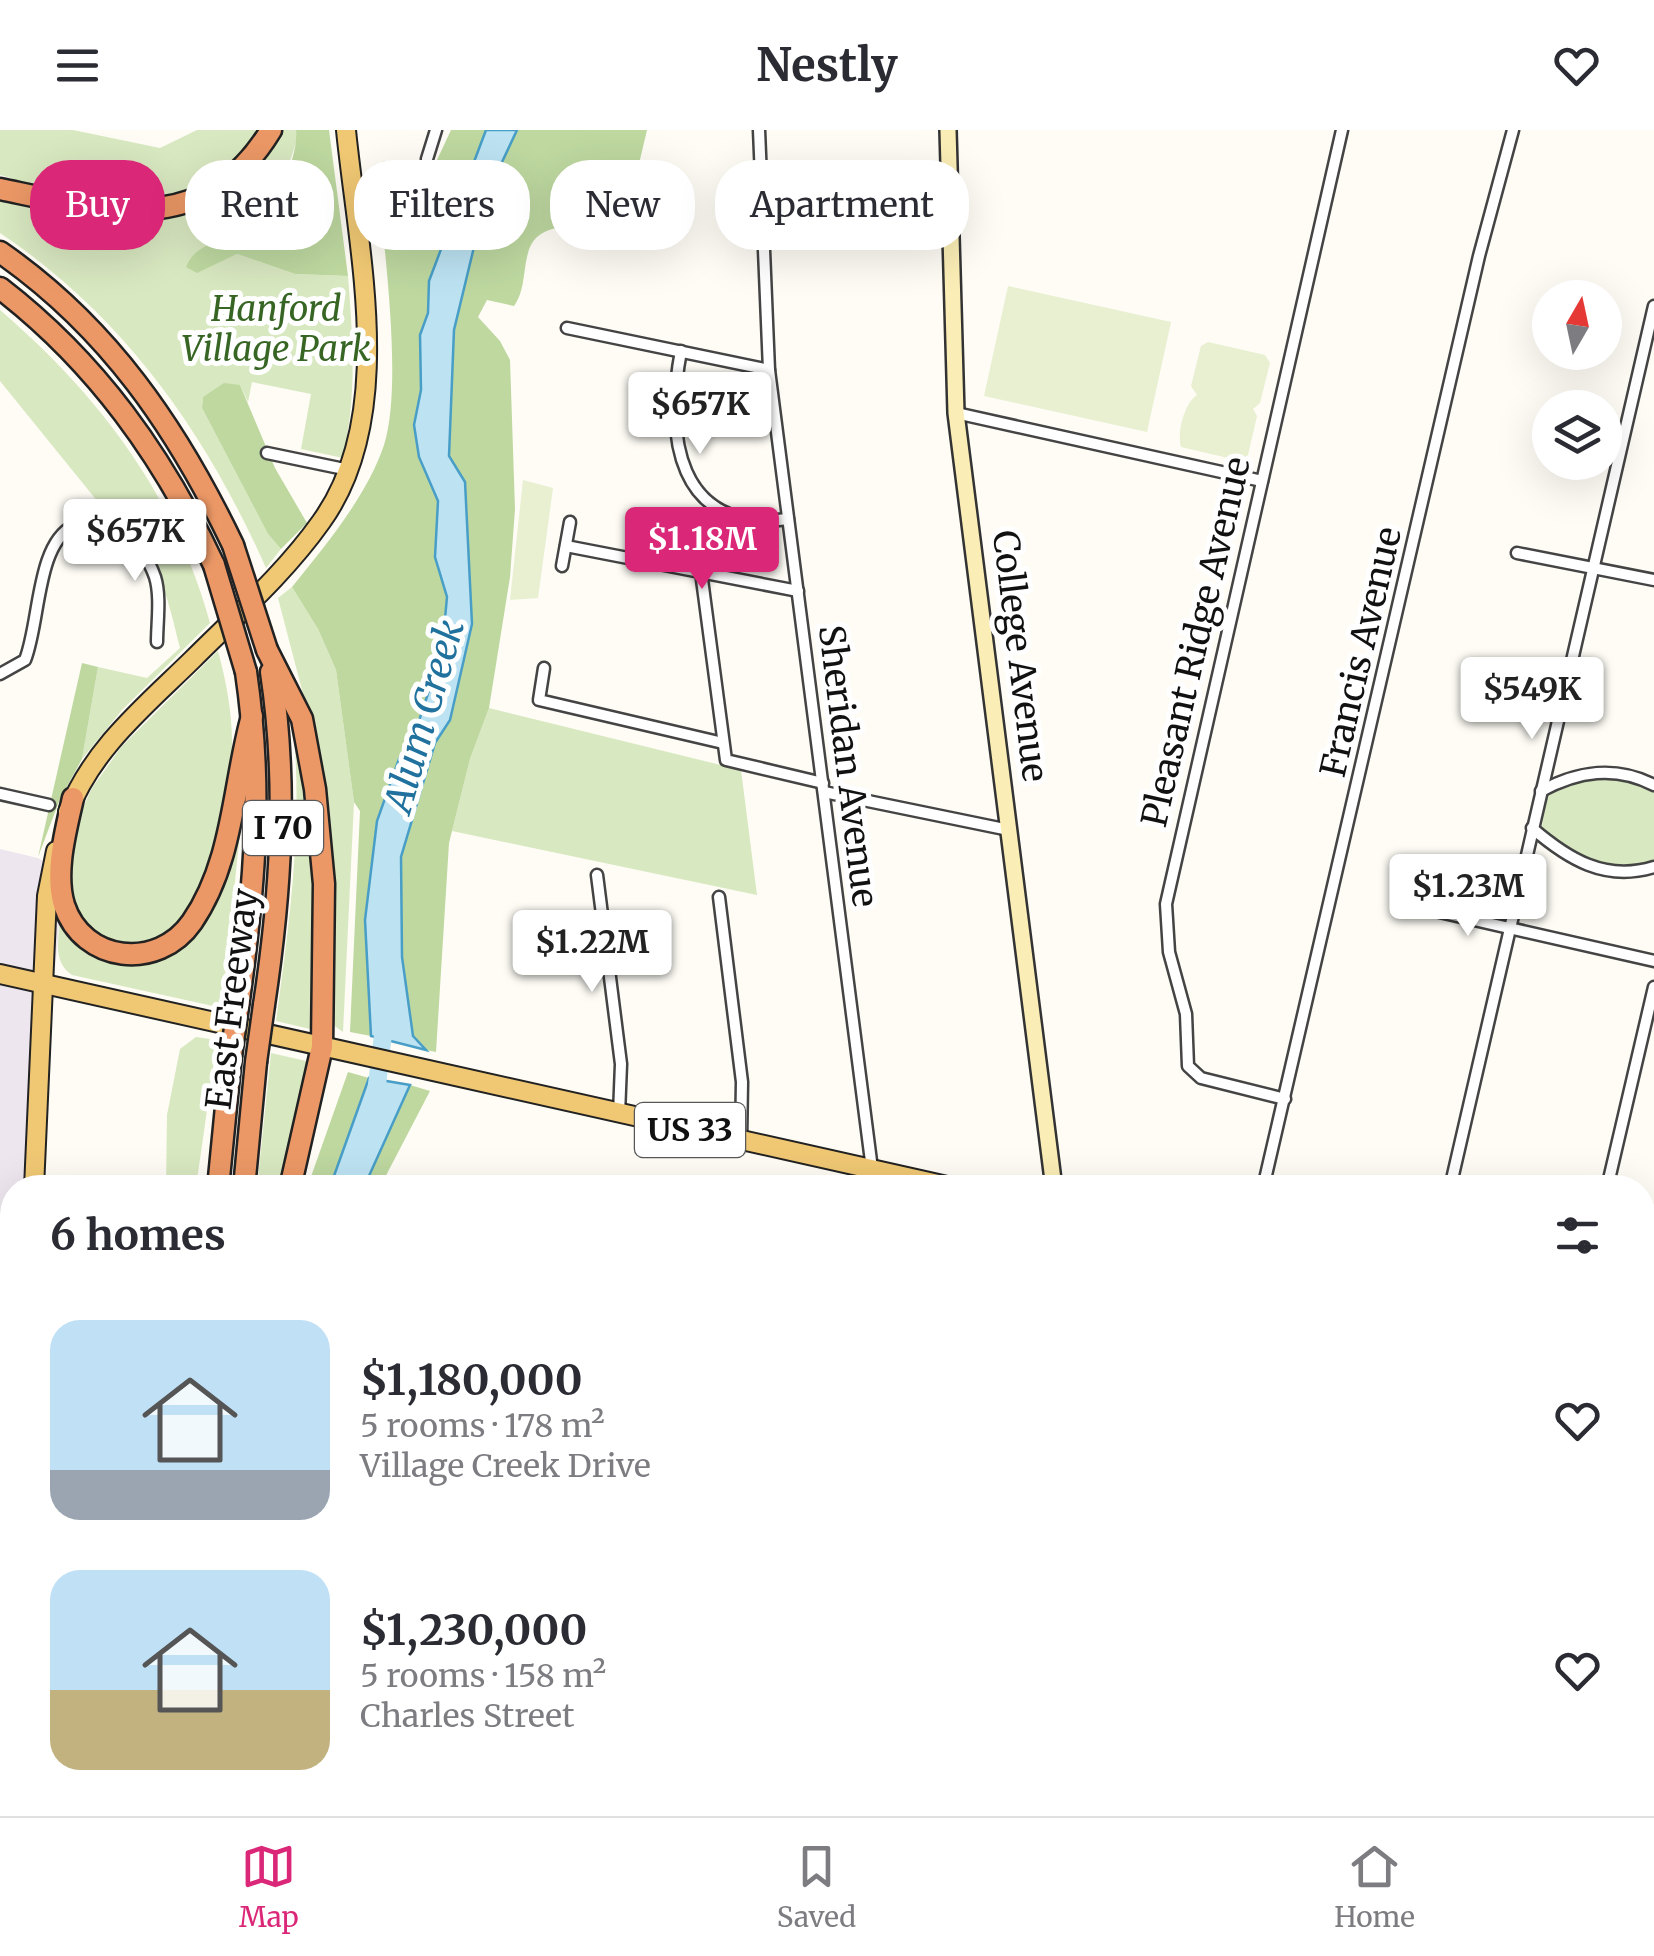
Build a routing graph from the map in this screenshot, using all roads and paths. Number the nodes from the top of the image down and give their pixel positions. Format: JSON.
{"nodes":[{"id":1,"x":270,"y":130,"type":"edge"},
{"id":2,"x":346,"y":130,"type":"edge"},
{"id":3,"x":436,"y":130,"type":"edge"},
{"id":4,"x":759,"y":130,"type":"edge"},
{"id":5,"x":948,"y":130,"type":"edge"},
{"id":6,"x":1342,"y":130,"type":"edge"},
{"id":7,"x":1513,"y":130,"type":"edge"},
{"id":8,"x":427,"y":158,"type":"dead end"},
{"id":9,"x":0,"y":189,"type":"edge"},
{"id":10,"x":0,"y":252,"type":"edge"},
{"id":11,"x":0,"y":288,"type":"edge"},
{"id":12,"x":1654,"y":306,"type":"edge"},
{"id":13,"x":568,"y":328,"type":"dead end"},
{"id":14,"x":681,"y":351,"type":"junction"},
{"id":15,"x":769,"y":370,"type":"junction"},
{"id":16,"x":956,"y":412,"type":"junction"},
{"id":17,"x":267,"y":452,"type":"dead end"},
{"id":18,"x":350,"y":470,"type":"junction"},
{"id":19,"x":1262,"y":481,"type":"junction"},
{"id":20,"x":788,"y":519,"type":"junction"},
{"id":21,"x":570,"y":522,"type":"dead end"},
{"id":22,"x":566,"y":546,"type":"junction"},
{"id":23,"x":1518,"y":554,"type":"dead end"},
{"id":24,"x":562,"y":566,"type":"dead end"},
{"id":25,"x":1592,"y":568,"type":"junction"},
{"id":26,"x":701,"y":572,"type":"junction"},
{"id":27,"x":1654,"y":580,"type":"edge"},
{"id":28,"x":798,"y":590,"type":"junction"},
{"id":29,"x":157,"y":642,"type":"dead end"},
{"id":30,"x":268,"y":650,"type":"junction"},
{"id":31,"x":544,"y":668,"type":"dead end"},
{"id":32,"x":0,"y":674,"type":"edge"},
{"id":33,"x":252,"y":716,"type":"junction"},
{"id":34,"x":723,"y":743,"type":"junction"},
{"id":35,"x":1654,"y":785,"type":"edge"},
{"id":36,"x":823,"y":787,"type":"junction"},
{"id":37,"x":1541,"y":791,"type":"junction"},
{"id":38,"x":0,"y":794,"type":"edge"},
{"id":39,"x":73,"y":798,"type":"junction"},
{"id":40,"x":49,"y":805,"type":"dead end"},
{"id":41,"x":1532,"y":828,"type":"junction"},
{"id":42,"x":1009,"y":830,"type":"junction"},
{"id":43,"x":1654,"y":867,"type":"edge"},
{"id":44,"x":597,"y":874,"type":"dead end"},
{"id":45,"x":719,"y":897,"type":"dead end"},
{"id":46,"x":1435,"y":911,"type":"dead end"},
{"id":47,"x":1510,"y":928,"type":"junction"},
{"id":48,"x":1654,"y":962,"type":"edge"},
{"id":49,"x":0,"y":974,"type":"edge"},
{"id":50,"x":44,"y":984,"type":"junction"},
{"id":51,"x":1654,"y":987,"type":"edge"},
{"id":52,"x":322,"y":1047,"type":"junction"},
{"id":53,"x":1285,"y":1099,"type":"junction"},
{"id":54,"x":619,"y":1114,"type":"junction"},
{"id":55,"x":741,"y":1140,"type":"junction"},
{"id":56,"x":872,"y":1169,"type":"junction"},
{"id":57,"x":35,"y":1175,"type":"edge"},
{"id":58,"x":219,"y":1175,"type":"edge"},
{"id":59,"x":245,"y":1175,"type":"edge"},
{"id":60,"x":293,"y":1175,"type":"edge"},
{"id":61,"x":899,"y":1175,"type":"edge"},
{"id":62,"x":1052,"y":1175,"type":"edge"},
{"id":63,"x":1267,"y":1175,"type":"edge"},
{"id":64,"x":1453,"y":1175,"type":"edge"},
{"id":65,"x":1611,"y":1175,"type":"edge"}],
"edges":[{"from":1,"to":9,"type":"highway"},
{"from":2,"to":18,"type":"main road"},
{"from":3,"to":8,"type":"street"},
{"from":4,"to":15,"type":"street","name":"Sheridan Avenue"},
{"from":5,"to":16,"type":"main road","name":"College Avenue"},
{"from":6,"to":19,"type":"street","name":"Pleasant Ridge Avenue"},
{"from":7,"to":53,"type":"street","name":"Francis Avenue"},
{"from":10,"to":30,"type":"highway","name":"East Freeway","number":"I 70","bridge":true},
{"from":11,"to":33,"type":"highway","name":"East Freeway","number":"I 70","bridge":true},
{"from":12,"to":25,"type":"street"},
{"from":13,"to":14,"type":"street"},
{"from":14,"to":15,"type":"street"},
{"from":14,"to":20,"type":"street"},
{"from":15,"to":20,"type":"street","name":"Sheridan Avenue"},
{"from":16,"to":19,"type":"street"},
{"from":16,"to":42,"type":"main road","name":"College Avenue"},
{"from":17,"to":18,"type":"street"},
{"from":18,"to":39,"type":"main road"},
{"from":19,"to":53,"type":"street","name":"Pleasant Ridge Avenue"},
{"from":20,"to":28,"type":"street","name":"Sheridan Avenue"},
{"from":21,"to":22,"type":"street"},
{"from":22,"to":24,"type":"street"},
{"from":22,"to":26,"type":"street"},
{"from":23,"to":25,"type":"street"},
{"from":25,"to":27,"type":"street"},
{"from":25,"to":37,"type":"street"},
{"from":26,"to":28,"type":"street"},
{"from":26,"to":34,"type":"street"},
{"from":28,"to":36,"type":"street","name":"Sheridan Avenue"},
{"from":29,"to":32,"type":"street"},
{"from":30,"to":52,"type":"highway"},
{"from":30,"to":59,"type":"highway","name":"East Freeway","number":"I 70","bridge":true},
{"from":31,"to":34,"type":"street"},
{"from":33,"to":39,"type":"highway"},
{"from":33,"to":58,"type":"highway","name":"East Freeway","number":"I 70","bridge":true},
{"from":34,"to":36,"type":"street"},
{"from":35,"to":37,"type":"street"},
{"from":36,"to":42,"type":"street"},
{"from":36,"to":56,"type":"street","name":"Sheridan Avenue"},
{"from":37,"to":41,"type":"street"},
{"from":38,"to":40,"type":"street"},
{"from":39,"to":50,"type":"main road"},
{"from":41,"to":43,"type":"street"},
{"from":41,"to":47,"type":"street"},
{"from":42,"to":62,"type":"main road","name":"College Avenue"},
{"from":44,"to":54,"type":"street"},
{"from":45,"to":55,"type":"street"},
{"from":46,"to":47,"type":"street"},
{"from":47,"to":48,"type":"street"},
{"from":47,"to":64,"type":"street"},
{"from":49,"to":50,"type":"main road","number":"US 33"},
{"from":50,"to":52,"type":"main road","number":"US 33"},
{"from":50,"to":57,"type":"main road"},
{"from":51,"to":65,"type":"street"},
{"from":52,"to":54,"type":"main road","number":"US 33"},
{"from":52,"to":60,"type":"highway"},
{"from":53,"to":63,"type":"street","name":"Francis Avenue"},
{"from":54,"to":55,"type":"main road","number":"US 33"},
{"from":55,"to":56,"type":"main road","number":"US 33"},
{"from":56,"to":61,"type":"main road","number":"US 33"}]}
